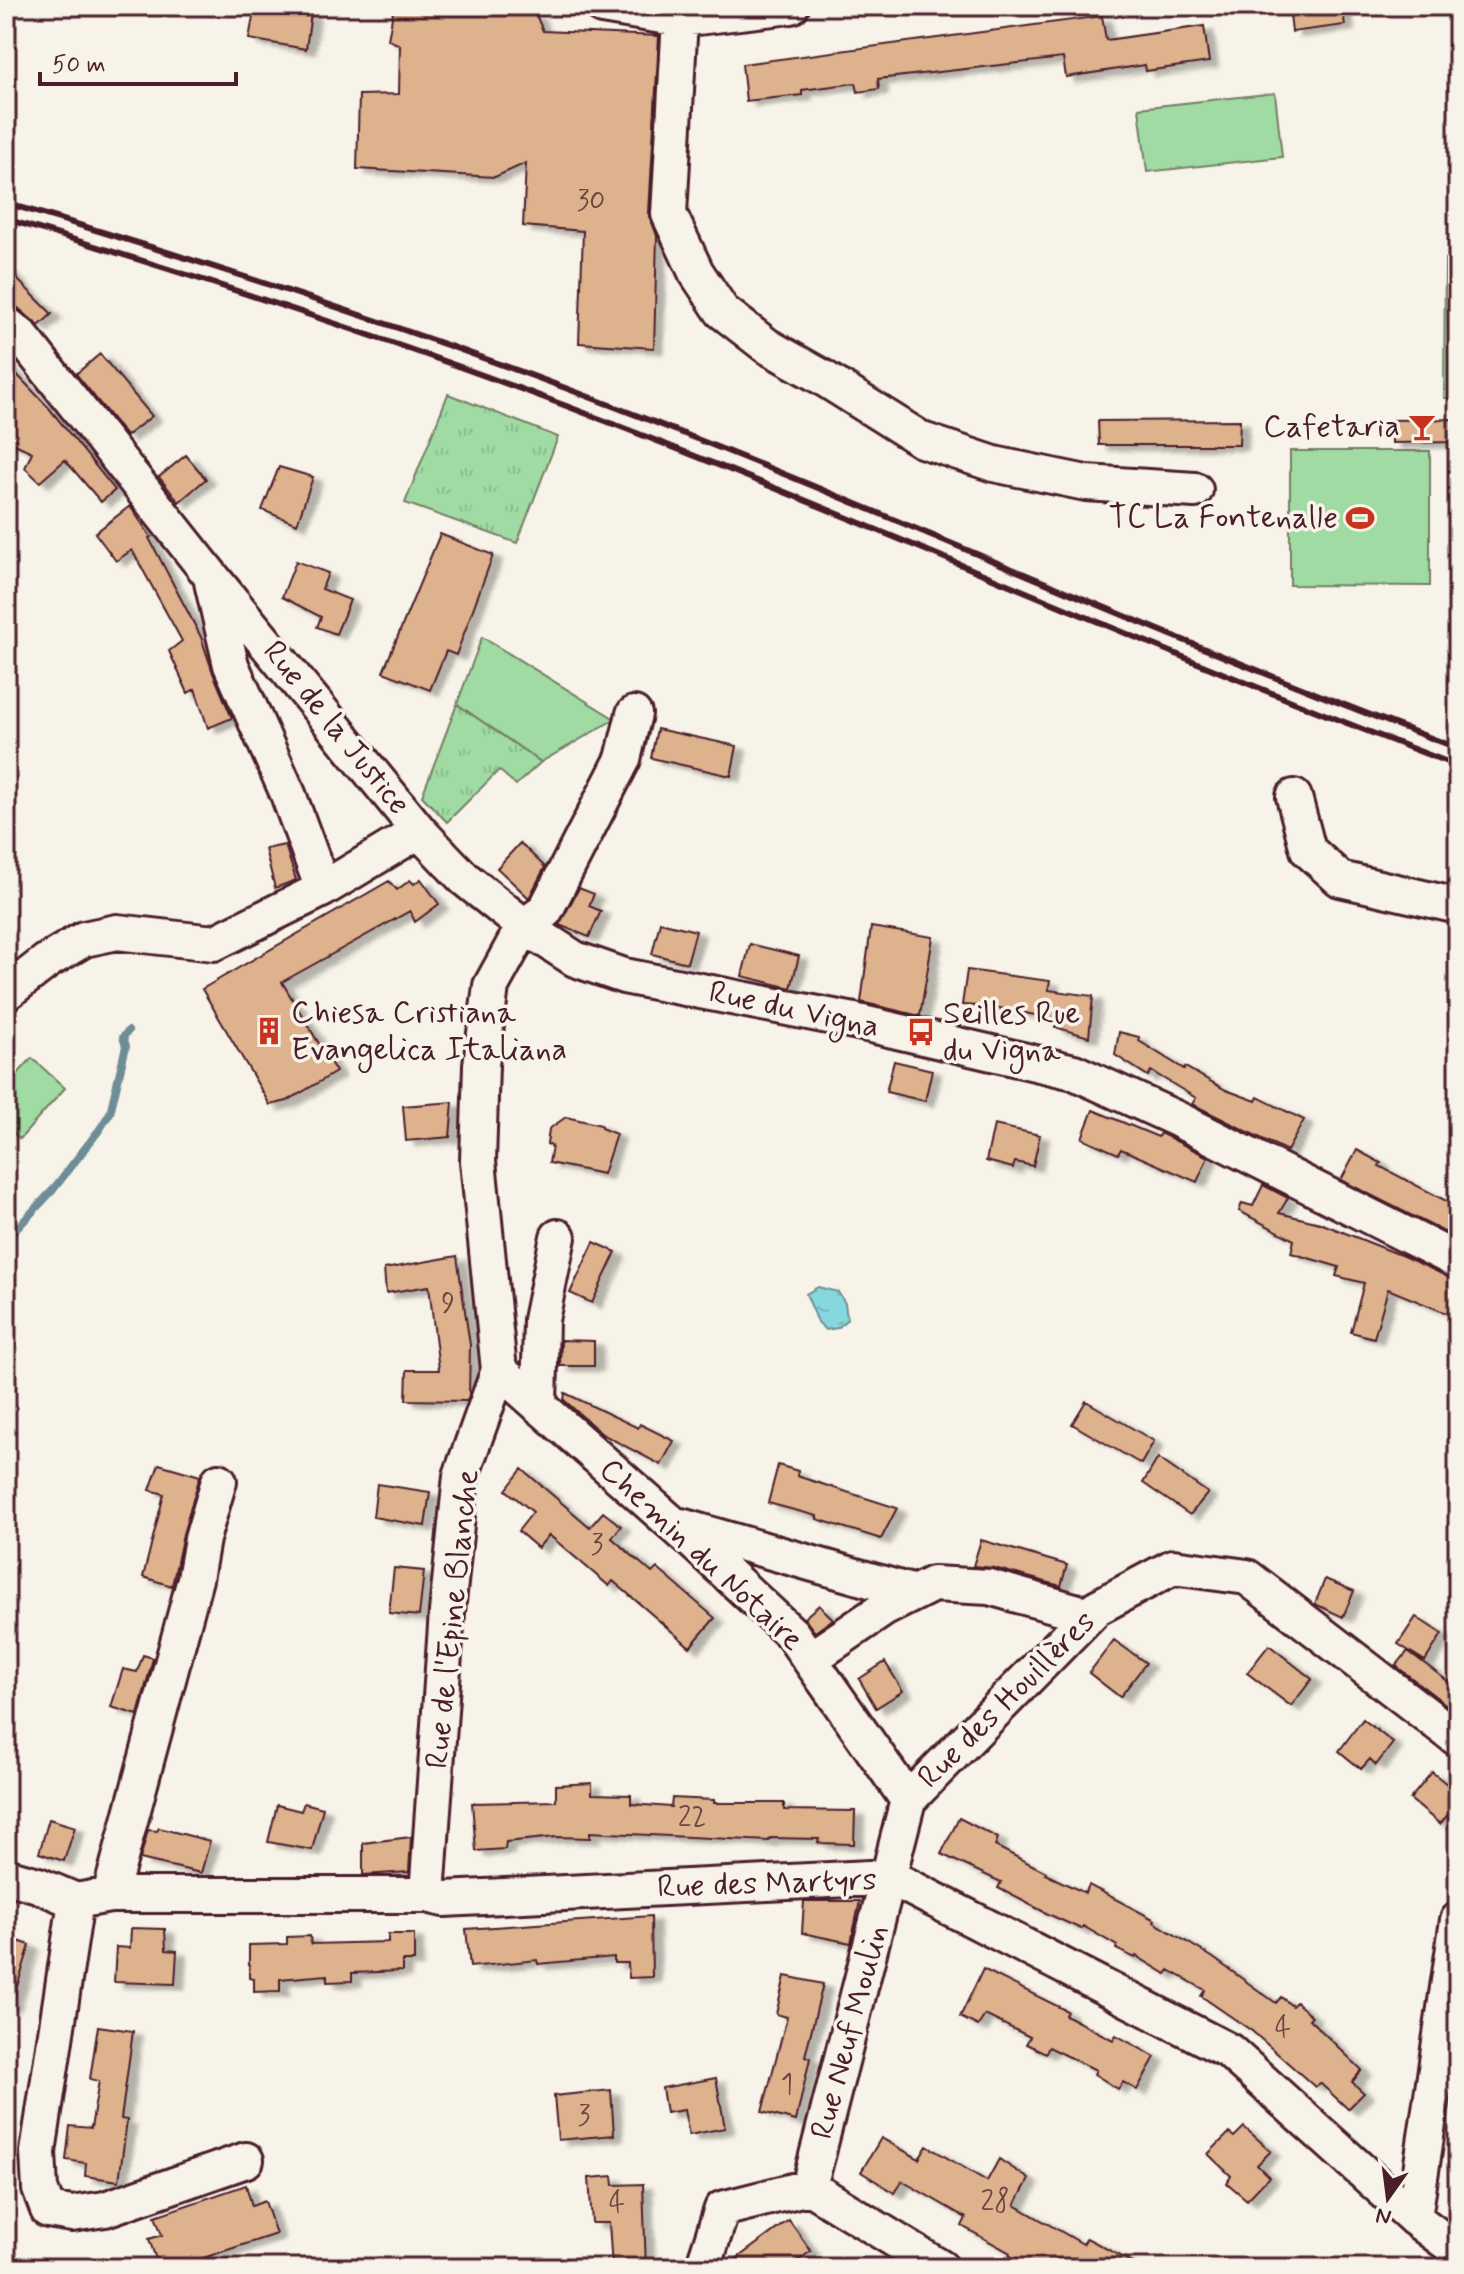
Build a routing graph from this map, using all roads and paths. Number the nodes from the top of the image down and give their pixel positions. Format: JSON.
{"nodes":[{"id":1,"x":602,"y":6,"type":"edge"},
{"id":2,"x":791,"y":6,"type":"edge"},
{"id":3,"x":680,"y":19,"type":"junction"},
{"id":4,"x":6,"y":324,"type":"edge"},
{"id":5,"x":1195,"y":490,"type":"dead end"},
{"id":6,"x":211,"y":576,"type":"junction"},
{"id":7,"x":634,"y":714,"type":"dead end"},
{"id":8,"x":1294,"y":797,"type":"dead end"},
{"id":9,"x":419,"y":831,"type":"junction"},
{"id":10,"x":323,"y":889,"type":"junction"},
{"id":11,"x":1458,"y":906,"type":"edge"},
{"id":12,"x":524,"y":926,"type":"junction"},
{"id":13,"x":6,"y":993,"type":"edge"},
{"id":14,"x":558,"y":1237,"type":"dead end"},
{"id":15,"x":1458,"y":1261,"type":"edge"},
{"id":16,"x":499,"y":1370,"type":"junction"},
{"id":17,"x":539,"y":1406,"type":"junction"},
{"id":18,"x":219,"y":1481,"type":"dead end"},
{"id":19,"x":672,"y":1524,"type":"junction"},
{"id":20,"x":915,"y":1593,"type":"junction"},
{"id":21,"x":1089,"y":1615,"type":"junction"},
{"id":22,"x":810,"y":1659,"type":"junction"},
{"id":23,"x":1458,"y":1739,"type":"edge"},
{"id":24,"x":908,"y":1800,"type":"junction"},
{"id":25,"x":6,"y":1876,"type":"edge"},
{"id":26,"x":890,"y":1877,"type":"junction"},
{"id":27,"x":110,"y":1895,"type":"junction"},
{"id":28,"x":427,"y":1895,"type":"junction"},
{"id":29,"x":76,"y":1901,"type":"junction"},
{"id":30,"x":1458,"y":1920,"type":"edge"},
{"id":31,"x":246,"y":2160,"type":"dead end"},
{"id":32,"x":809,"y":2187,"type":"junction"},
{"id":33,"x":1414,"y":2218,"type":"junction"},
{"id":34,"x":1458,"y":2251,"type":"edge"},
{"id":35,"x":703,"y":2268,"type":"edge"},
{"id":36,"x":941,"y":2268,"type":"edge"}],
"edges":[{"from":1,"to":3,"type":"street"},
{"from":2,"to":3,"type":"street"},
{"from":3,"to":5,"type":"street"},
{"from":4,"to":6,"type":"street","name":"Rue de la Justice"},
{"from":6,"to":9,"type":"street","name":"Rue de la Justice"},
{"from":6,"to":10,"type":"street","name":"Rue de la Justice"},
{"from":7,"to":12,"type":"street","name":"Rue de l'Epine Blanche"},
{"from":8,"to":11,"type":"street"},
{"from":9,"to":10,"type":"street","name":"Rue de la Justice"},
{"from":9,"to":12,"type":"street","name":"Rue du Vigna"},
{"from":10,"to":13,"type":"street","name":"Rue de la Justice"},
{"from":12,"to":15,"type":"street","name":"Rue du Vigna"},
{"from":12,"to":16,"type":"street","name":"Rue de l'Epine Blanche"},
{"from":14,"to":17,"type":"street"},
{"from":16,"to":17,"type":"street","name":"Chemin du Notaire"},
{"from":16,"to":28,"type":"street","name":"Rue de l'Epine Blanche"},
{"from":17,"to":19,"type":"street","name":"Chemin du Notaire"},
{"from":18,"to":27,"type":"street"},
{"from":19,"to":20,"type":"street"},
{"from":19,"to":22,"type":"street","name":"Chemin du Notaire"},
{"from":20,"to":21,"type":"street"},
{"from":20,"to":22,"type":"street"},
{"from":21,"to":23,"type":"street","name":"Rue des Houillères"},
{"from":21,"to":24,"type":"street","name":"Rue des Houillères"},
{"from":22,"to":24,"type":"street","name":"Chemin du Notaire"},
{"from":24,"to":26,"type":"street","name":"Rue des Houillères"},
{"from":25,"to":29,"type":"street"},
{"from":26,"to":28,"type":"street","name":"Rue des Martyrs"},
{"from":26,"to":32,"type":"street","name":"Rue Neuf Moulin"},
{"from":26,"to":33,"type":"street","name":"Rue des Martyrs"},
{"from":27,"to":28,"type":"street","name":"Rue des Martyrs"},
{"from":27,"to":29,"type":"street","name":"Rue des Martyrs"},
{"from":29,"to":31,"type":"street"},
{"from":30,"to":33,"type":"street"},
{"from":32,"to":35,"type":"street"},
{"from":32,"to":36,"type":"street"},
{"from":33,"to":34,"type":"street"}]}
